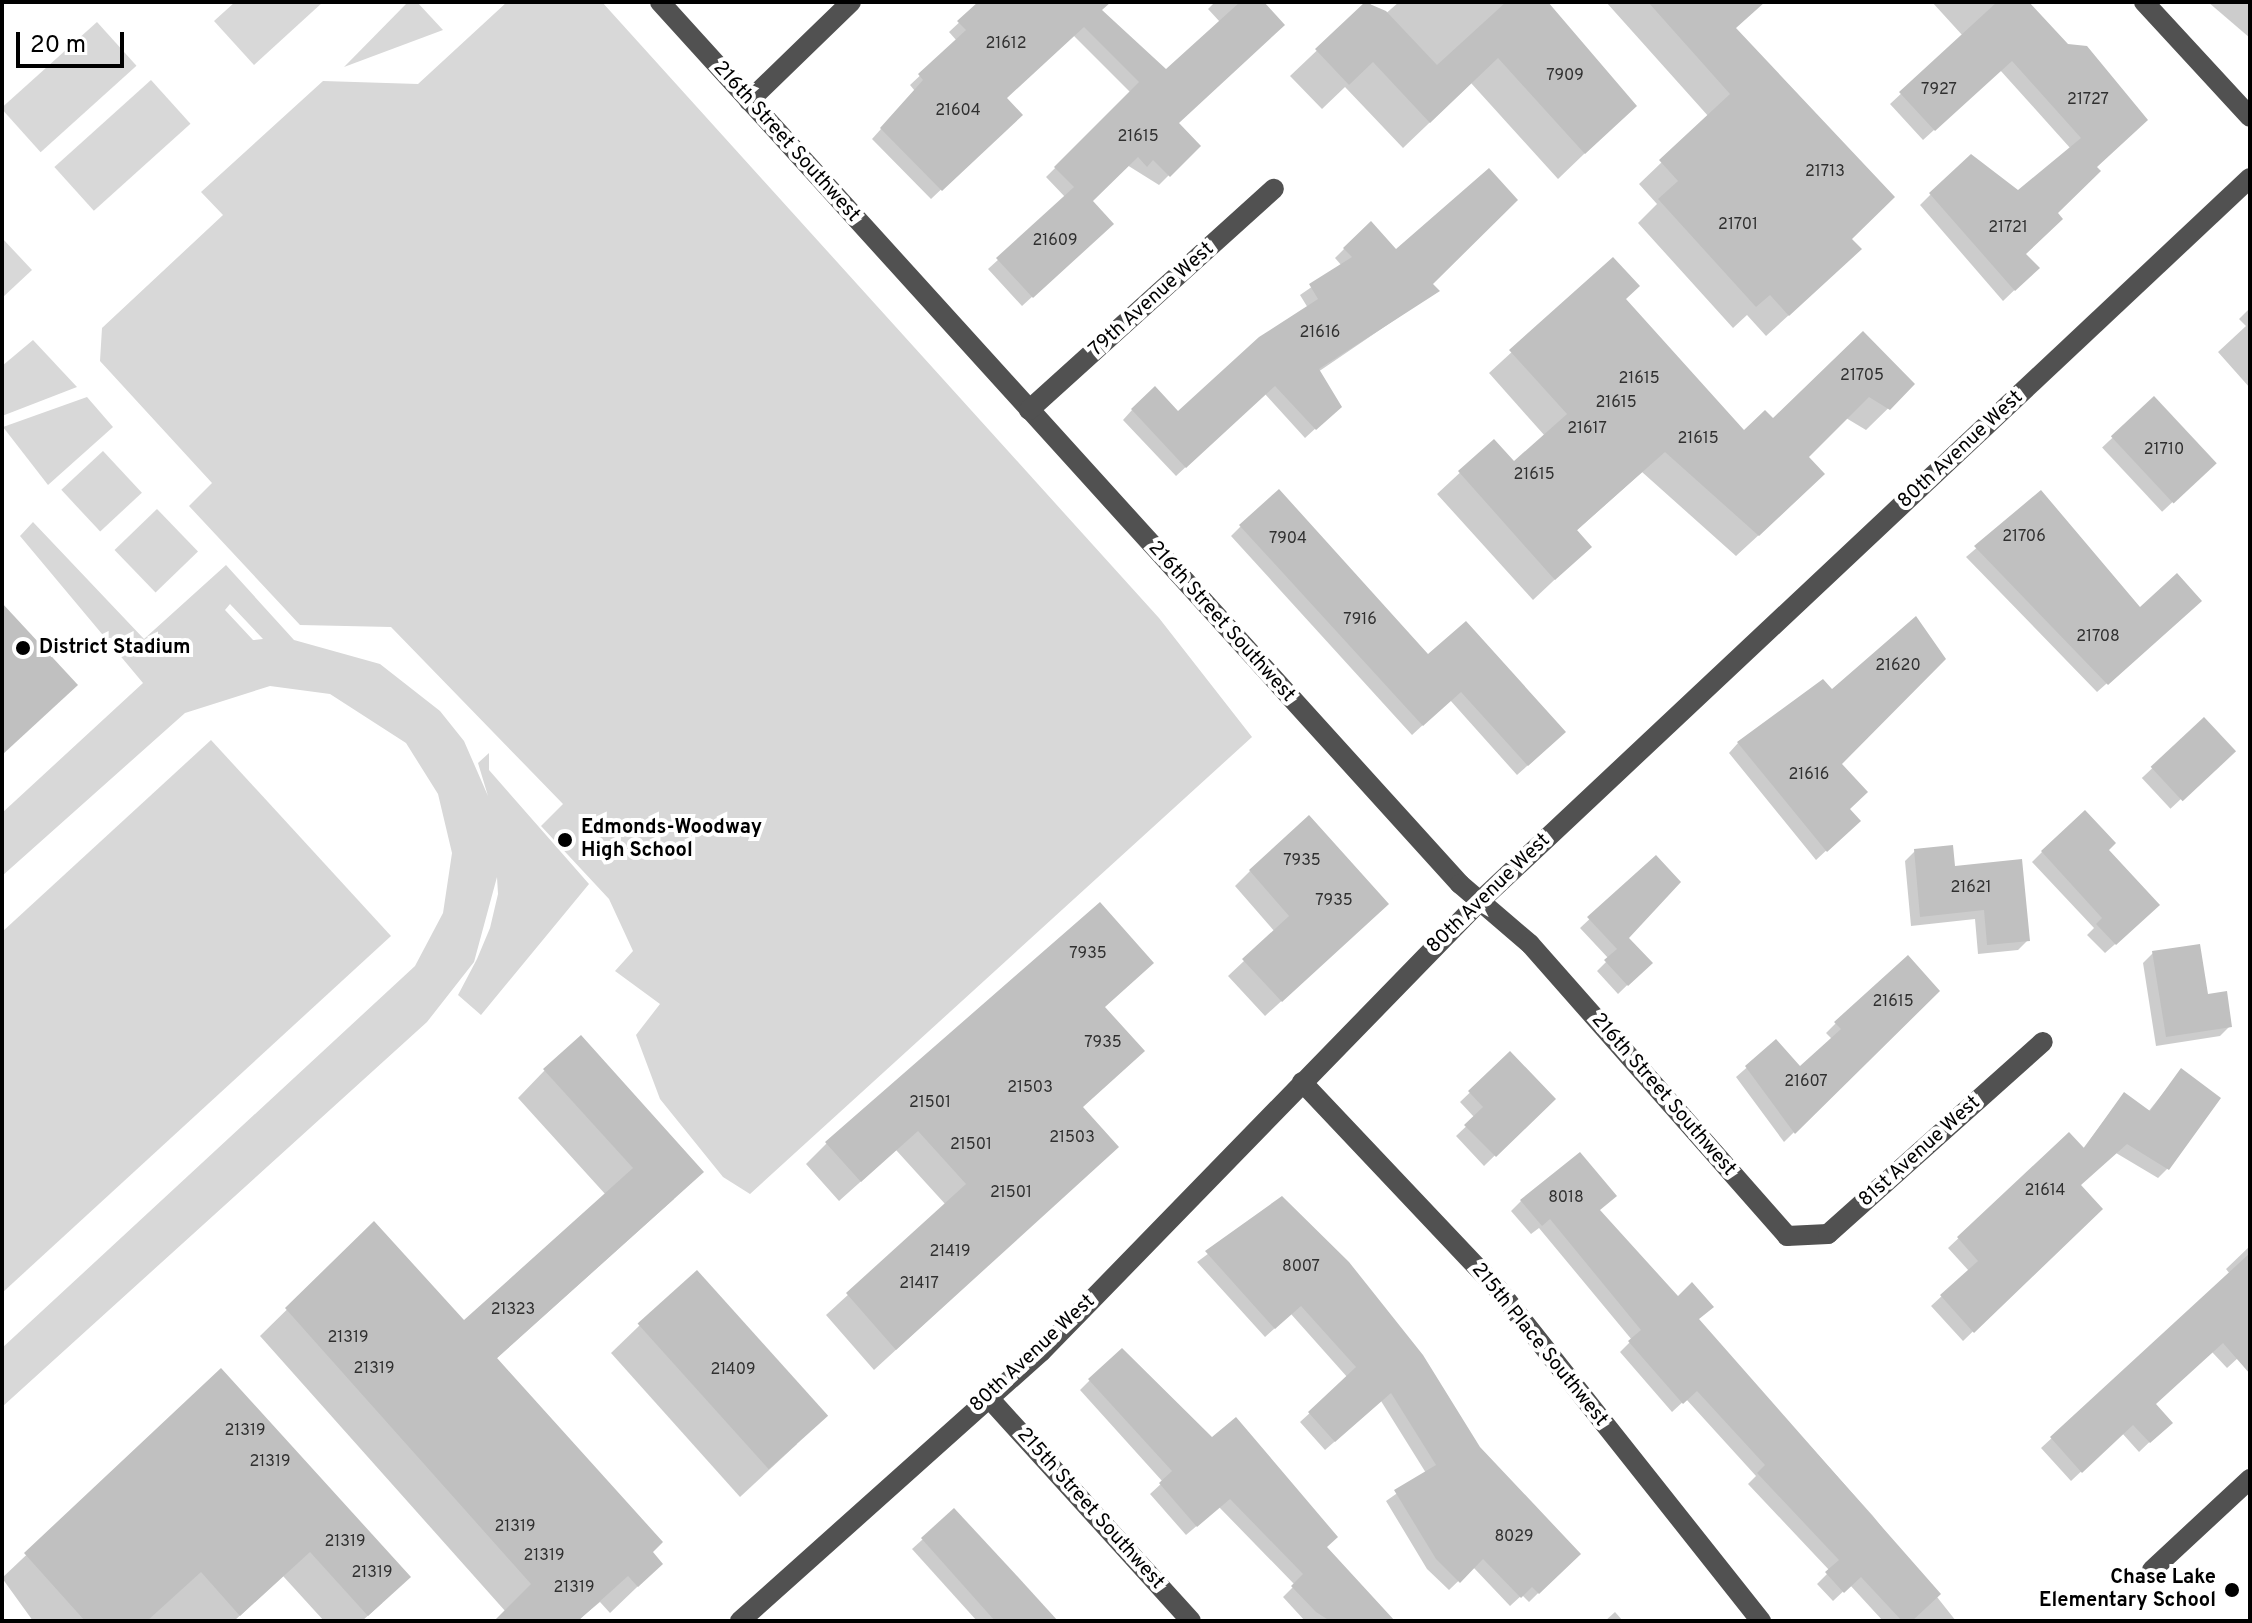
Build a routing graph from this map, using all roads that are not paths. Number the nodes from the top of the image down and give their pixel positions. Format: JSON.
{"nodes":[{"id":1,"x":660,"y":2,"type":"edge"},
{"id":2,"x":851,"y":2,"type":"edge"},
{"id":3,"x":2144,"y":2,"type":"edge"},
{"id":4,"x":749,"y":101,"type":"junction"},
{"id":5,"x":2250,"y":117,"type":"edge"},
{"id":6,"x":2250,"y":178,"type":"edge"},
{"id":7,"x":1274,"y":189,"type":"dead end"},
{"id":8,"x":1029,"y":410,"type":"junction"},
{"id":9,"x":1480,"y":901,"type":"junction"},
{"id":10,"x":2043,"y":1042,"type":"dead end"},
{"id":11,"x":1302,"y":1082,"type":"junction"},
{"id":12,"x":1787,"y":1236,"type":"joint"},
{"id":13,"x":988,"y":1397,"type":"junction"},
{"id":14,"x":2250,"y":1479,"type":"edge"},
{"id":15,"x":2152,"y":1570,"type":"dead end"},
{"id":16,"x":740,"y":1621,"type":"edge"},
{"id":17,"x":1191,"y":1621,"type":"edge"},
{"id":18,"x":1761,"y":1621,"type":"edge"}],
"edges":[{"from":1,"to":4,"type":"street","name":"216th Street Southwest"},
{"from":2,"to":4,"type":"street"},
{"from":3,"to":5,"type":"street"},
{"from":4,"to":8,"type":"street","name":"216th Street Southwest"},
{"from":6,"to":9,"type":"street","name":"80th Avenue West"},
{"from":7,"to":8,"type":"street","name":"79th Avenue West"},
{"from":8,"to":9,"type":"street","name":"216th Street Southwest"},
{"from":9,"to":11,"type":"street","name":"80th Avenue West"},
{"from":9,"to":12,"type":"street","name":"216th Street Southwest"},
{"from":10,"to":12,"type":"street","name":"81st Avenue West"},
{"from":11,"to":13,"type":"street","name":"80th Avenue West"},
{"from":11,"to":18,"type":"street","name":"215th Place Southwest"},
{"from":13,"to":16,"type":"street","name":"80th Avenue West"},
{"from":13,"to":17,"type":"street","name":"215th Street Southwest"},
{"from":14,"to":15,"type":"street"}]}
